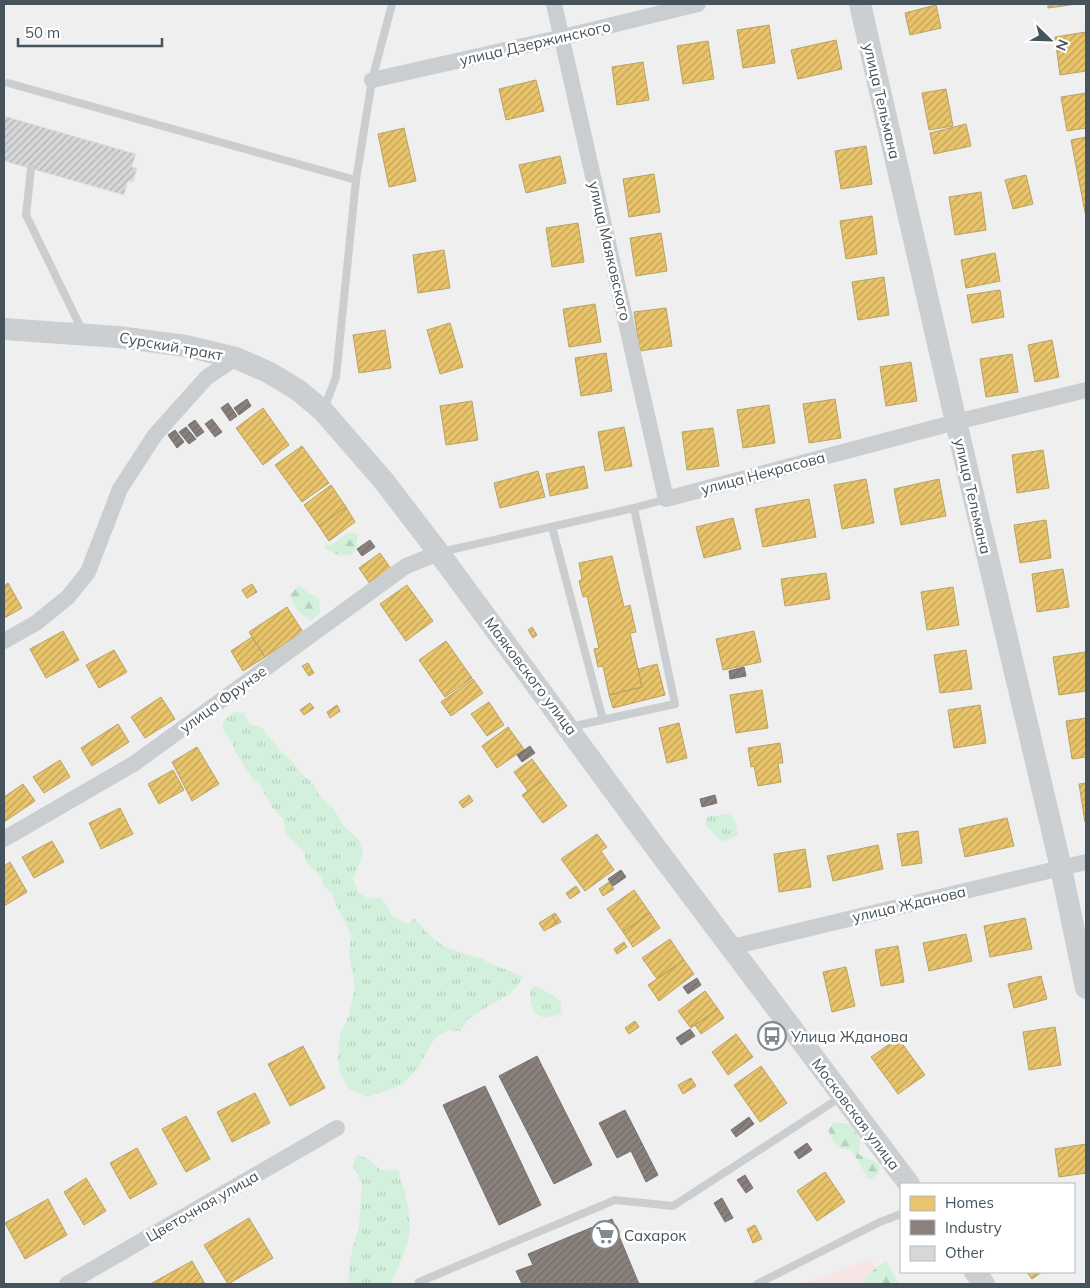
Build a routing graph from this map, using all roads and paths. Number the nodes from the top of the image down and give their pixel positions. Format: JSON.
{"nodes":[{"id":1,"x":392,"y":4,"type":"edge"},
{"id":2,"x":554,"y":4,"type":"edge"},
{"id":3,"x":698,"y":4,"type":"edge"},
{"id":4,"x":860,"y":4,"type":"edge"},
{"id":5,"x":563,"y":37,"type":"junction"},
{"id":6,"x":372,"y":80,"type":"junction"},
{"id":7,"x":8,"y":83,"type":"dead end"},
{"id":8,"x":31,"y":169,"type":"dead end"},
{"id":9,"x":356,"y":180,"type":"junction"},
{"id":10,"x":4,"y":329,"type":"edge"},
{"id":11,"x":84,"y":334,"type":"junction"},
{"id":12,"x":236,"y":358,"type":"junction"},
{"id":13,"x":1086,"y":390,"type":"edge"},
{"id":14,"x":323,"y":411,"type":"junction"},
{"id":15,"x":956,"y":422,"type":"junction"},
{"id":16,"x":666,"y":499,"type":"junction"},
{"id":17,"x":634,"y":508,"type":"junction"},
{"id":18,"x":552,"y":527,"type":"junction"},
{"id":19,"x":439,"y":553,"type":"junction"},
{"id":20,"x":4,"y":641,"type":"edge"},
{"id":21,"x":603,"y":720,"type":"junction"},
{"id":22,"x":569,"y":728,"type":"junction"},
{"id":23,"x":4,"y":839,"type":"edge"},
{"id":24,"x":1086,"y":862,"type":"edge"},
{"id":25,"x":1061,"y":868,"type":"junction"},
{"id":26,"x":732,"y":947,"type":"junction"},
{"id":27,"x":1086,"y":988,"type":"edge"},
{"id":28,"x":843,"y":1096,"type":"junction"},
{"id":29,"x":336,"y":1128,"type":"dead end"},
{"id":30,"x":908,"y":1183,"type":"edge"},
{"id":31,"x":900,"y":1214,"type":"edge"},
{"id":32,"x":976,"y":1273,"type":"edge"},
{"id":33,"x":419,"y":1282,"type":"dead end"},
{"id":34,"x":67,"y":1284,"type":"edge"},
{"id":35,"x":757,"y":1284,"type":"edge"},
{"id":36,"x":984,"y":1284,"type":"edge"}],
"edges":[{"from":1,"to":6,"type":"lane"},
{"from":2,"to":5,"type":"street","name":"улица Маяковского"},
{"from":3,"to":5,"type":"street","name":"улица Дзержинского"},
{"from":4,"to":15,"type":"street","name":"улица Тельмана"},
{"from":5,"to":6,"type":"street","name":"улица Дзержинского"},
{"from":5,"to":16,"type":"street","name":"улица Маяковского"},
{"from":6,"to":9,"type":"lane"},
{"from":7,"to":9,"type":"lane"},
{"from":8,"to":11,"type":"lane"},
{"from":9,"to":14,"type":"lane"},
{"from":10,"to":11,"type":"street","name":"Сурский тракт"},
{"from":11,"to":12,"type":"street","name":"Сурский тракт"},
{"from":12,"to":14,"type":"street","name":"Сурский тракт"},
{"from":12,"to":20,"type":"street"},
{"from":13,"to":15,"type":"street","name":"улица Некрасова"},
{"from":14,"to":19,"type":"street","name":"Маяковского улица"},
{"from":15,"to":16,"type":"street","name":"улица Некрасова"},
{"from":15,"to":25,"type":"street","name":"улица Тельмана"},
{"from":16,"to":17,"type":"lane","name":"улица Некрасова"},
{"from":17,"to":18,"type":"lane","name":"улица Некрасова"},
{"from":17,"to":21,"type":"lane"},
{"from":18,"to":19,"type":"lane","name":"улица Некрасова"},
{"from":18,"to":21,"type":"lane"},
{"from":19,"to":22,"type":"street","name":"Маяковского улица"},
{"from":19,"to":23,"type":"street","name":"улица Фрунзе"},
{"from":21,"to":22,"type":"lane"},
{"from":22,"to":26,"type":"street","name":"Маяковского улица"},
{"from":24,"to":25,"type":"street","name":"улица Жданова"},
{"from":25,"to":26,"type":"street","name":"улица Жданова"},
{"from":25,"to":27,"type":"street","name":"улица Тельмана"},
{"from":26,"to":28,"type":"street","name":"Московская улица"},
{"from":28,"to":30,"type":"street","name":"Московская улица"},
{"from":28,"to":33,"type":"lane"},
{"from":29,"to":34,"type":"street","name":"Цветочная улица"},
{"from":31,"to":35,"type":"lane"},
{"from":32,"to":36,"type":"street"}]}
